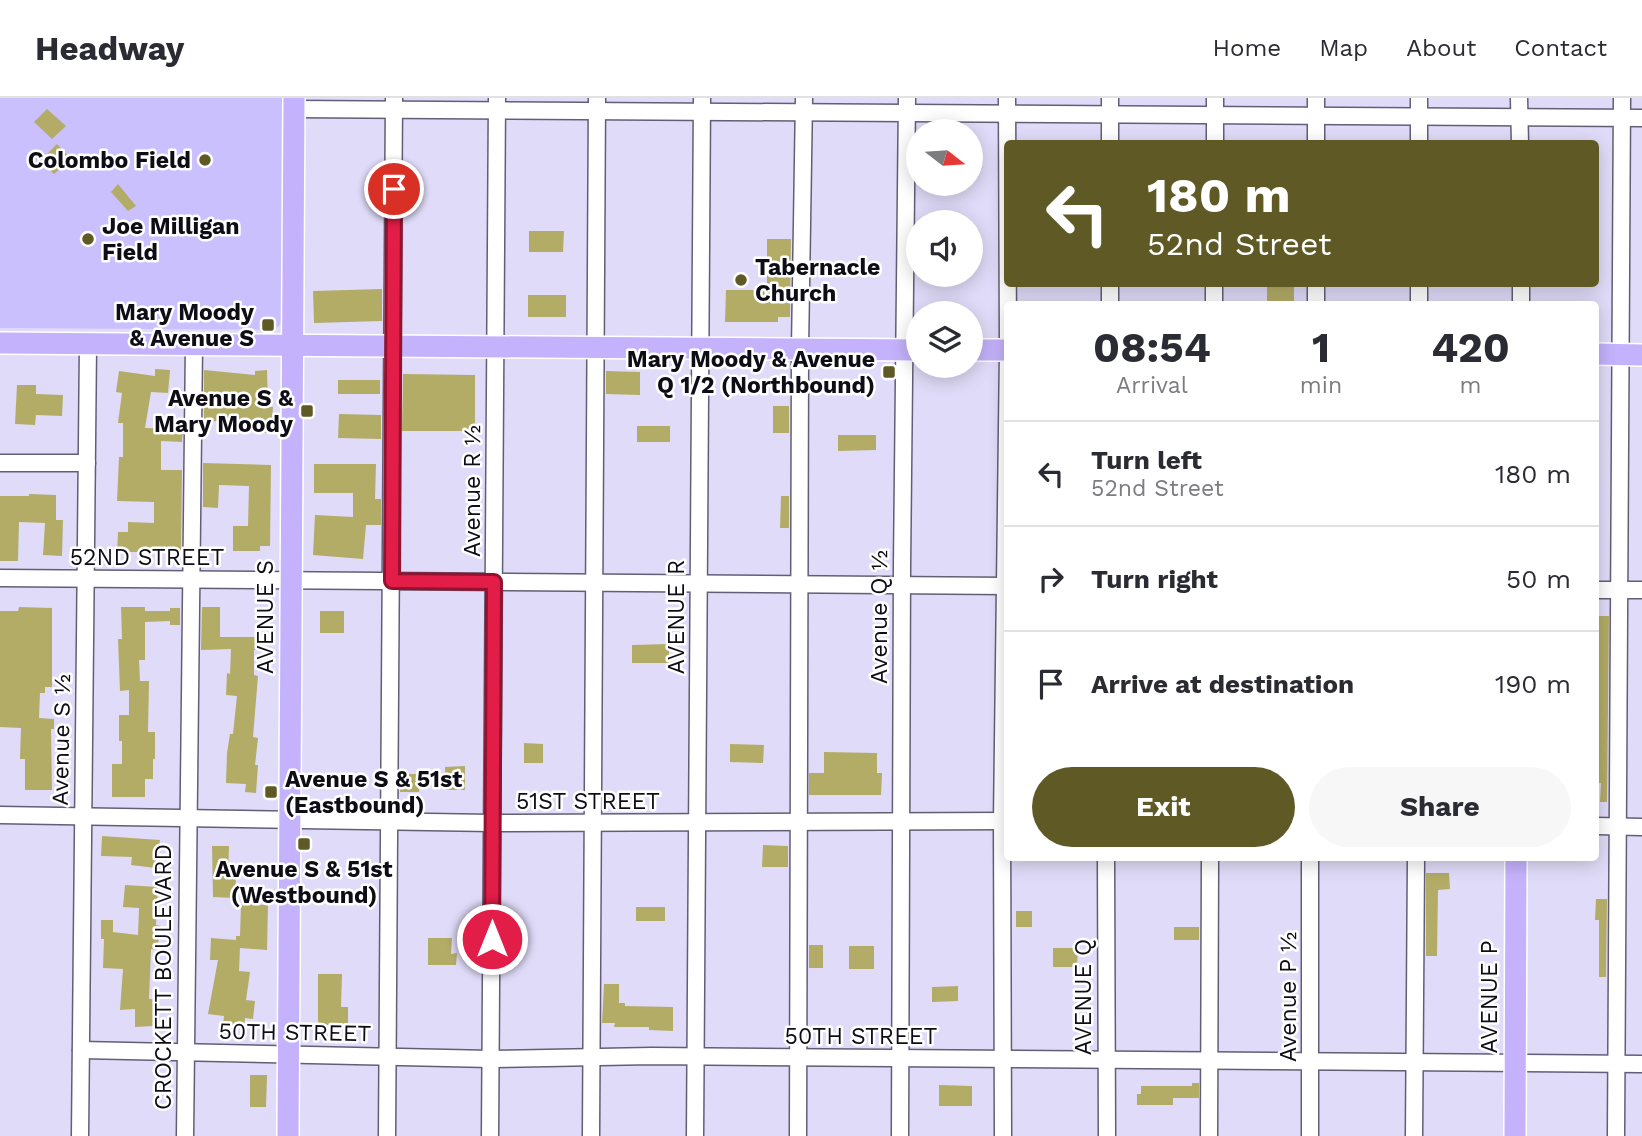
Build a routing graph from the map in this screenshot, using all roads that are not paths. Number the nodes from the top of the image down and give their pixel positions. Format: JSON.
{"nodes":[{"id":1,"x":1215,"y":98,"type":"edge"},
{"id":2,"x":1317,"y":98,"type":"edge"},
{"id":3,"x":1419,"y":98,"type":"edge"},
{"id":4,"x":1520,"y":98,"type":"edge"},
{"id":5,"x":1622,"y":98,"type":"edge"},
{"id":6,"x":294,"y":104,"type":"edge"},
{"id":7,"x":394,"y":104,"type":"edge"},
{"id":8,"x":497,"y":104,"type":"edge"},
{"id":9,"x":597,"y":105,"type":"edge"},
{"id":10,"x":702,"y":105,"type":"edge"},
{"id":11,"x":804,"y":105,"type":"edge"},
{"id":12,"x":907,"y":106,"type":"edge"},
{"id":13,"x":1007,"y":106,"type":"edge"},
{"id":14,"x":1110,"y":106,"type":"edge"},
{"id":15,"x":1215,"y":115,"type":"junction"},
{"id":16,"x":1316,"y":116,"type":"junction"},
{"id":17,"x":1419,"y":117,"type":"junction"},
{"id":18,"x":1520,"y":117,"type":"junction"},
{"id":19,"x":1621,"y":118,"type":"junction"},
{"id":20,"x":1642,"y":118,"type":"edge"},
{"id":21,"x":1007,"y":140,"type":"edge"},
{"id":22,"x":1110,"y":140,"type":"edge"},
{"id":23,"x":1215,"y":140,"type":"edge"},
{"id":24,"x":1316,"y":140,"type":"edge"},
{"id":25,"x":1419,"y":140,"type":"edge"},
{"id":26,"x":1520,"y":140,"type":"edge"},
{"id":27,"x":910,"y":301,"type":"edge"},
{"id":28,"x":0,"y":343,"type":"edge"},
{"id":29,"x":88,"y":344,"type":"junction"},
{"id":30,"x":194,"y":344,"type":"junction"},
{"id":31,"x":292,"y":345,"type":"junction"},
{"id":32,"x":393,"y":346,"type":"junction"},
{"id":33,"x":496,"y":346,"type":"junction"},
{"id":34,"x":596,"y":347,"type":"junction"},
{"id":35,"x":700,"y":348,"type":"junction"},
{"id":36,"x":800,"y":349,"type":"junction"},
{"id":37,"x":906,"y":350,"type":"edge"},
{"id":38,"x":983,"y":350,"type":"edge"},
{"id":39,"x":1004,"y":350,"type":"edge"},
{"id":40,"x":1599,"y":354,"type":"edge"},
{"id":41,"x":1620,"y":355,"type":"junction"},
{"id":42,"x":1642,"y":355,"type":"edge"},
{"id":43,"x":910,"y":378,"type":"edge"},
{"id":44,"x":0,"y":463,"type":"edge"},
{"id":45,"x":87,"y":463,"type":"junction"},
{"id":46,"x":0,"y":579,"type":"edge"},
{"id":47,"x":86,"y":579,"type":"junction"},
{"id":48,"x":191,"y":580,"type":"junction"},
{"id":49,"x":291,"y":580,"type":"junction"},
{"id":50,"x":392,"y":581,"type":"junction"},
{"id":51,"x":494,"y":582,"type":"junction"},
{"id":52,"x":594,"y":583,"type":"junction"},
{"id":53,"x":699,"y":583,"type":"junction"},
{"id":54,"x":800,"y":584,"type":"junction"},
{"id":55,"x":901,"y":585,"type":"junction"},
{"id":56,"x":1004,"y":586,"type":"edge"},
{"id":57,"x":1599,"y":590,"type":"edge"},
{"id":58,"x":1619,"y":590,"type":"junction"},
{"id":59,"x":1642,"y":590,"type":"edge"},
{"id":60,"x":0,"y":815,"type":"edge"},
{"id":61,"x":83,"y":817,"type":"junction"},
{"id":62,"x":187,"y":818,"type":"junction"},
{"id":63,"x":290,"y":820,"type":"junction"},
{"id":64,"x":1004,"y":821,"type":"edge"},
{"id":65,"x":390,"y":822,"type":"junction"},
{"id":66,"x":799,"y":822,"type":"junction"},
{"id":67,"x":902,"y":822,"type":"junction"},
{"id":68,"x":492,"y":823,"type":"junction"},
{"id":69,"x":697,"y":823,"type":"junction"},
{"id":70,"x":593,"y":824,"type":"junction"},
{"id":71,"x":1599,"y":826,"type":"edge"},
{"id":72,"x":1618,"y":826,"type":"junction"},
{"id":73,"x":1642,"y":827,"type":"edge"},
{"id":74,"x":1005,"y":861,"type":"edge"},
{"id":75,"x":1106,"y":861,"type":"edge"},
{"id":76,"x":1210,"y":861,"type":"edge"},
{"id":77,"x":1310,"y":861,"type":"edge"},
{"id":78,"x":1416,"y":861,"type":"edge"},
{"id":79,"x":1516,"y":861,"type":"edge"},
{"id":80,"x":81,"y":1050,"type":"junction"},
{"id":81,"x":186,"y":1053,"type":"junction"},
{"id":82,"x":289,"y":1055,"type":"junction"},
{"id":83,"x":387,"y":1057,"type":"junction"},
{"id":84,"x":696,"y":1057,"type":"junction"},
{"id":85,"x":592,"y":1058,"type":"junction"},
{"id":86,"x":491,"y":1059,"type":"junction"},
{"id":87,"x":798,"y":1059,"type":"junction"},
{"id":88,"x":900,"y":1059,"type":"junction"},
{"id":89,"x":1003,"y":1059,"type":"junction"},
{"id":90,"x":1106,"y":1060,"type":"junction"},
{"id":91,"x":1415,"y":1060,"type":"junction"},
{"id":92,"x":1209,"y":1061,"type":"junction"},
{"id":93,"x":1515,"y":1061,"type":"junction"},
{"id":94,"x":1311,"y":1062,"type":"junction"},
{"id":95,"x":1616,"y":1063,"type":"junction"},
{"id":96,"x":1642,"y":1063,"type":"edge"},
{"id":97,"x":80,"y":1136,"type":"edge"},
{"id":98,"x":185,"y":1136,"type":"edge"},
{"id":99,"x":288,"y":1136,"type":"edge"},
{"id":100,"x":387,"y":1136,"type":"edge"},
{"id":101,"x":490,"y":1136,"type":"edge"},
{"id":102,"x":591,"y":1136,"type":"edge"},
{"id":103,"x":695,"y":1136,"type":"edge"},
{"id":104,"x":798,"y":1136,"type":"edge"},
{"id":105,"x":900,"y":1136,"type":"edge"},
{"id":106,"x":1003,"y":1136,"type":"edge"},
{"id":107,"x":1107,"y":1136,"type":"edge"},
{"id":108,"x":1209,"y":1136,"type":"edge"},
{"id":109,"x":1311,"y":1136,"type":"edge"},
{"id":110,"x":1414,"y":1136,"type":"edge"},
{"id":111,"x":1515,"y":1136,"type":"edge"},
{"id":112,"x":1616,"y":1136,"type":"edge"}],
"edges":[{"from":1,"to":15,"type":"street"},
{"from":2,"to":16,"type":"street"},
{"from":3,"to":17,"type":"street"},
{"from":4,"to":18,"type":"street"},
{"from":5,"to":19,"type":"street"},
{"from":6,"to":7,"type":"street"},
{"from":6,"to":31,"type":"main road","name":"AVENUE S"},
{"from":7,"to":8,"type":"street"},
{"from":7,"to":32,"type":"street"},
{"from":8,"to":9,"type":"street"},
{"from":8,"to":33,"type":"street","name":"Avenue R ½"},
{"from":9,"to":10,"type":"street"},
{"from":9,"to":34,"type":"street"},
{"from":10,"to":11,"type":"street"},
{"from":10,"to":35,"type":"street","name":"AVENUE R"},
{"from":11,"to":12,"type":"street"},
{"from":11,"to":36,"type":"street"},
{"from":12,"to":13,"type":"street"},
{"from":12,"to":27,"type":"street","name":"Avenue Q ½"},
{"from":13,"to":14,"type":"street"},
{"from":13,"to":21,"type":"street"},
{"from":14,"to":15,"type":"street"},
{"from":14,"to":22,"type":"street"},
{"from":15,"to":16,"type":"street"},
{"from":15,"to":23,"type":"street"},
{"from":16,"to":17,"type":"street"},
{"from":16,"to":24,"type":"street"},
{"from":17,"to":18,"type":"street"},
{"from":17,"to":25,"type":"street"},
{"from":18,"to":19,"type":"street"},
{"from":18,"to":26,"type":"street"},
{"from":19,"to":20,"type":"street"},
{"from":19,"to":41,"type":"street"},
{"from":28,"to":29,"type":"main road"},
{"from":29,"to":30,"type":"main road"},
{"from":29,"to":45,"type":"street","name":"Avenue S ½"},
{"from":30,"to":31,"type":"main road"},
{"from":30,"to":48,"type":"street","name":"CROCKETT BOULEVARD"},
{"from":31,"to":32,"type":"main road"},
{"from":31,"to":49,"type":"main road","name":"AVENUE S"},
{"from":32,"to":33,"type":"main road"},
{"from":32,"to":50,"type":"street"},
{"from":33,"to":34,"type":"main road"},
{"from":33,"to":51,"type":"street","name":"Avenue R ½"},
{"from":34,"to":35,"type":"main road"},
{"from":34,"to":52,"type":"street"},
{"from":35,"to":36,"type":"main road"},
{"from":35,"to":53,"type":"street","name":"AVENUE R"},
{"from":36,"to":37,"type":"main road"},
{"from":36,"to":54,"type":"street"},
{"from":38,"to":39,"type":"main road"},
{"from":40,"to":41,"type":"main road"},
{"from":41,"to":42,"type":"main road"},
{"from":41,"to":58,"type":"street"},
{"from":43,"to":55,"type":"street","name":"Avenue Q ½"},
{"from":44,"to":45,"type":"street"},
{"from":45,"to":47,"type":"street","name":"Avenue S ½"},
{"from":46,"to":47,"type":"street","name":"52ND STREET"},
{"from":47,"to":48,"type":"street","name":"52ND STREET"},
{"from":47,"to":61,"type":"street","name":"Avenue S ½"},
{"from":48,"to":49,"type":"street","name":"52ND STREET"},
{"from":48,"to":62,"type":"street","name":"CROCKETT BOULEVARD"},
{"from":49,"to":50,"type":"street","name":"52ND STREET"},
{"from":49,"to":63,"type":"main road","name":"AVENUE S"},
{"from":50,"to":51,"type":"street","name":"52ND STREET"},
{"from":50,"to":65,"type":"street"},
{"from":51,"to":52,"type":"street","name":"52ND STREET"},
{"from":51,"to":68,"type":"street","name":"Avenue R ½"},
{"from":52,"to":53,"type":"street","name":"52ND STREET"},
{"from":52,"to":70,"type":"street"},
{"from":53,"to":54,"type":"street","name":"52ND STREET"},
{"from":53,"to":69,"type":"street","name":"AVENUE R"},
{"from":54,"to":55,"type":"street","name":"52ND STREET"},
{"from":54,"to":66,"type":"street"},
{"from":55,"to":56,"type":"street","name":"52ND STREET"},
{"from":55,"to":67,"type":"street","name":"Avenue Q ½"},
{"from":57,"to":58,"type":"street"},
{"from":58,"to":59,"type":"street"},
{"from":58,"to":72,"type":"street"},
{"from":60,"to":61,"type":"street","name":"51ST STREET"},
{"from":61,"to":62,"type":"street","name":"51ST STREET"},
{"from":61,"to":80,"type":"street","name":"Avenue S ½"},
{"from":62,"to":63,"type":"street","name":"51ST STREET"},
{"from":62,"to":81,"type":"street","name":"CROCKETT BOULEVARD"},
{"from":63,"to":65,"type":"street","name":"51ST STREET"},
{"from":63,"to":82,"type":"main road","name":"AVENUE S"},
{"from":64,"to":67,"type":"street","name":"51ST STREET"},
{"from":65,"to":68,"type":"street","name":"51ST STREET"},
{"from":65,"to":83,"type":"street"},
{"from":66,"to":67,"type":"street","name":"51ST STREET"},
{"from":66,"to":69,"type":"street","name":"51ST STREET"},
{"from":66,"to":87,"type":"street"},
{"from":67,"to":88,"type":"street","name":"Avenue Q ½"},
{"from":68,"to":70,"type":"street","name":"51ST STREET"},
{"from":68,"to":86,"type":"street","name":"Avenue R ½"},
{"from":69,"to":70,"type":"street","name":"51ST STREET"},
{"from":69,"to":84,"type":"street","name":"AVENUE R"},
{"from":70,"to":85,"type":"street"},
{"from":71,"to":72,"type":"street"},
{"from":72,"to":73,"type":"street"},
{"from":72,"to":95,"type":"street"},
{"from":74,"to":89,"type":"street"},
{"from":75,"to":90,"type":"street","name":"AVENUE Q"},
{"from":76,"to":92,"type":"street"},
{"from":77,"to":94,"type":"street","name":"Avenue P ½"},
{"from":78,"to":91,"type":"street"},
{"from":79,"to":93,"type":"main road","name":"AVENUE P"},
{"from":80,"to":81,"type":"street","name":"50TH STREET"},
{"from":80,"to":97,"type":"street","name":"Avenue S ½"},
{"from":81,"to":82,"type":"street","name":"50TH STREET"},
{"from":81,"to":98,"type":"street","name":"CROCKETT BOULEVARD"},
{"from":82,"to":83,"type":"street","name":"50TH STREET"},
{"from":82,"to":99,"type":"main road","name":"AVENUE S"},
{"from":83,"to":86,"type":"street","name":"50TH STREET"},
{"from":83,"to":100,"type":"street"},
{"from":84,"to":85,"type":"street","name":"50TH STREET"},
{"from":84,"to":87,"type":"street","name":"50TH STREET"},
{"from":84,"to":103,"type":"street","name":"AVENUE R"},
{"from":85,"to":86,"type":"street","name":"50TH STREET"},
{"from":85,"to":102,"type":"street"},
{"from":86,"to":101,"type":"street","name":"Avenue R ½"},
{"from":87,"to":88,"type":"street","name":"50TH STREET"},
{"from":87,"to":104,"type":"street"},
{"from":88,"to":89,"type":"street","name":"50TH STREET"},
{"from":88,"to":105,"type":"street","name":"Avenue Q ½"},
{"from":89,"to":90,"type":"street","name":"50TH STREET"},
{"from":89,"to":106,"type":"street"},
{"from":90,"to":92,"type":"street","name":"50TH STREET"},
{"from":90,"to":107,"type":"street","name":"AVENUE Q"},
{"from":91,"to":93,"type":"street","name":"50TH STREET"},
{"from":91,"to":94,"type":"street","name":"50TH STREET"},
{"from":91,"to":110,"type":"street"},
{"from":92,"to":94,"type":"street","name":"50TH STREET"},
{"from":92,"to":108,"type":"street"},
{"from":93,"to":95,"type":"street","name":"50TH STREET"},
{"from":93,"to":111,"type":"main road","name":"AVENUE P"},
{"from":94,"to":109,"type":"street","name":"Avenue P ½"},
{"from":95,"to":96,"type":"street","name":"50TH STREET"},
{"from":95,"to":112,"type":"street"}]}
